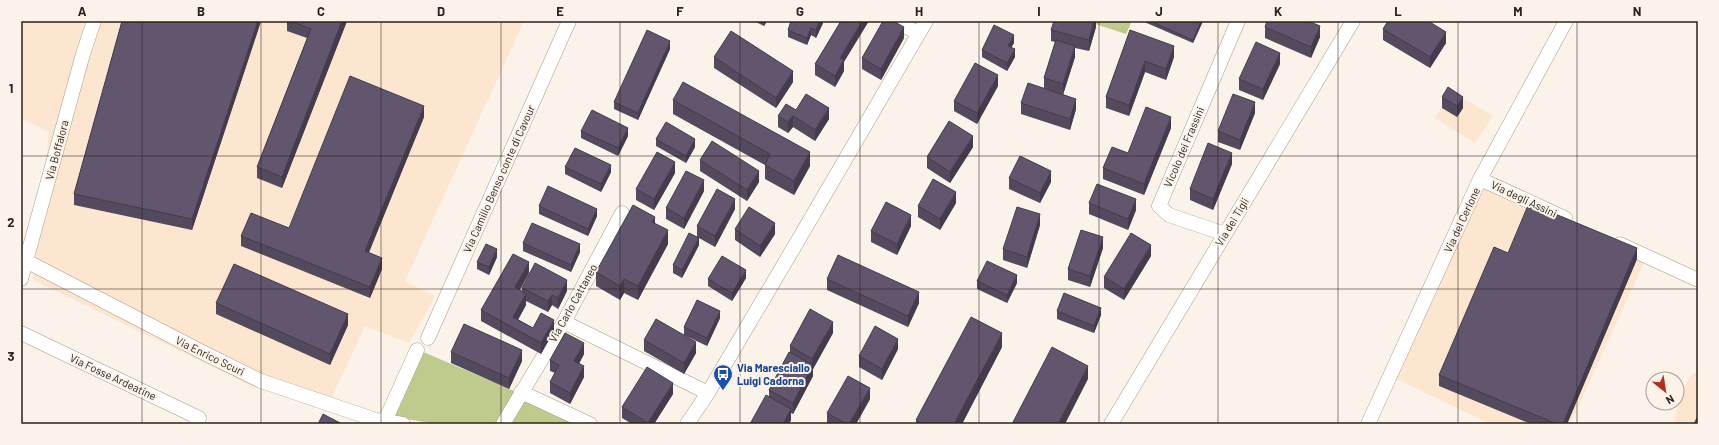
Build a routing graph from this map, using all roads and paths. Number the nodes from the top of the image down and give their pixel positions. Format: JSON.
{"nodes":[{"id":1,"x":94,"y":21,"type":"edge"},
{"id":2,"x":569,"y":21,"type":"edge"},
{"id":3,"x":893,"y":21,"type":"edge"},
{"id":4,"x":1238,"y":21,"type":"edge"},
{"id":5,"x":1353,"y":21,"type":"edge"},
{"id":6,"x":1566,"y":21,"type":"edge"},
{"id":7,"x":923,"y":27,"type":"edge"},
{"id":8,"x":1480,"y":179,"type":"junction"},
{"id":9,"x":622,"y":213,"type":"dead end"},
{"id":10,"x":1579,"y":225,"type":"edge"},
{"id":11,"x":1224,"y":234,"type":"junction"},
{"id":12,"x":1607,"y":238,"type":"edge"},
{"id":13,"x":26,"y":262,"type":"junction"},
{"id":14,"x":21,"y":279,"type":"edge"},
{"id":15,"x":1698,"y":280,"type":"edge"},
{"id":16,"x":564,"y":322,"type":"junction"},
{"id":17,"x":21,"y":333,"type":"edge"},
{"id":18,"x":428,"y":338,"type":"dead end"},
{"id":19,"x":417,"y":350,"type":"dead end"},
{"id":20,"x":521,"y":392,"type":"junction"},
{"id":21,"x":708,"y":393,"type":"junction"},
{"id":22,"x":379,"y":422,"type":"edge"},
{"id":23,"x":196,"y":424,"type":"edge"},
{"id":24,"x":403,"y":424,"type":"edge"},
{"id":25,"x":503,"y":424,"type":"edge"},
{"id":26,"x":590,"y":424,"type":"edge"},
{"id":27,"x":687,"y":424,"type":"edge"},
{"id":28,"x":1111,"y":424,"type":"edge"},
{"id":29,"x":1368,"y":424,"type":"edge"}],
"edges":[{"from":1,"to":13,"type":"street","name":"Via Boffalora"},
{"from":2,"to":18,"type":"street","name":"Via Camillo Benso conte di Cavour"},
{"from":3,"to":7,"type":"street"},
{"from":4,"to":11,"type":"street","name":"Vicolo dei Frassini"},
{"from":5,"to":11,"type":"street","name":"Via dei Tigli"},
{"from":6,"to":8,"type":"street","name":"Via del Cerlone"},
{"from":7,"to":21,"type":"street"},
{"from":8,"to":10,"type":"street","name":"Via degli Assini"},
{"from":8,"to":29,"type":"street","name":"Via del Cerlone"},
{"from":9,"to":16,"type":"street","name":"Via Carlo Cattaneo"},
{"from":11,"to":28,"type":"street","name":"Via dei Tigli"},
{"from":12,"to":15,"type":"street"},
{"from":13,"to":14,"type":"street","name":"Via Boffalora"},
{"from":13,"to":22,"type":"street","name":"Via Enrico Scuri"},
{"from":16,"to":20,"type":"street","name":"Via Carlo Cattaneo"},
{"from":16,"to":21,"type":"street"},
{"from":17,"to":23,"type":"street","name":"Via Fosse Ardeatine"},
{"from":19,"to":22,"type":"street"},
{"from":20,"to":25,"type":"street","name":"Via Carlo Cattaneo"},
{"from":20,"to":26,"type":"street"},
{"from":21,"to":27,"type":"street"},
{"from":22,"to":24,"type":"street","name":"Via Enrico Scuri"}]}
